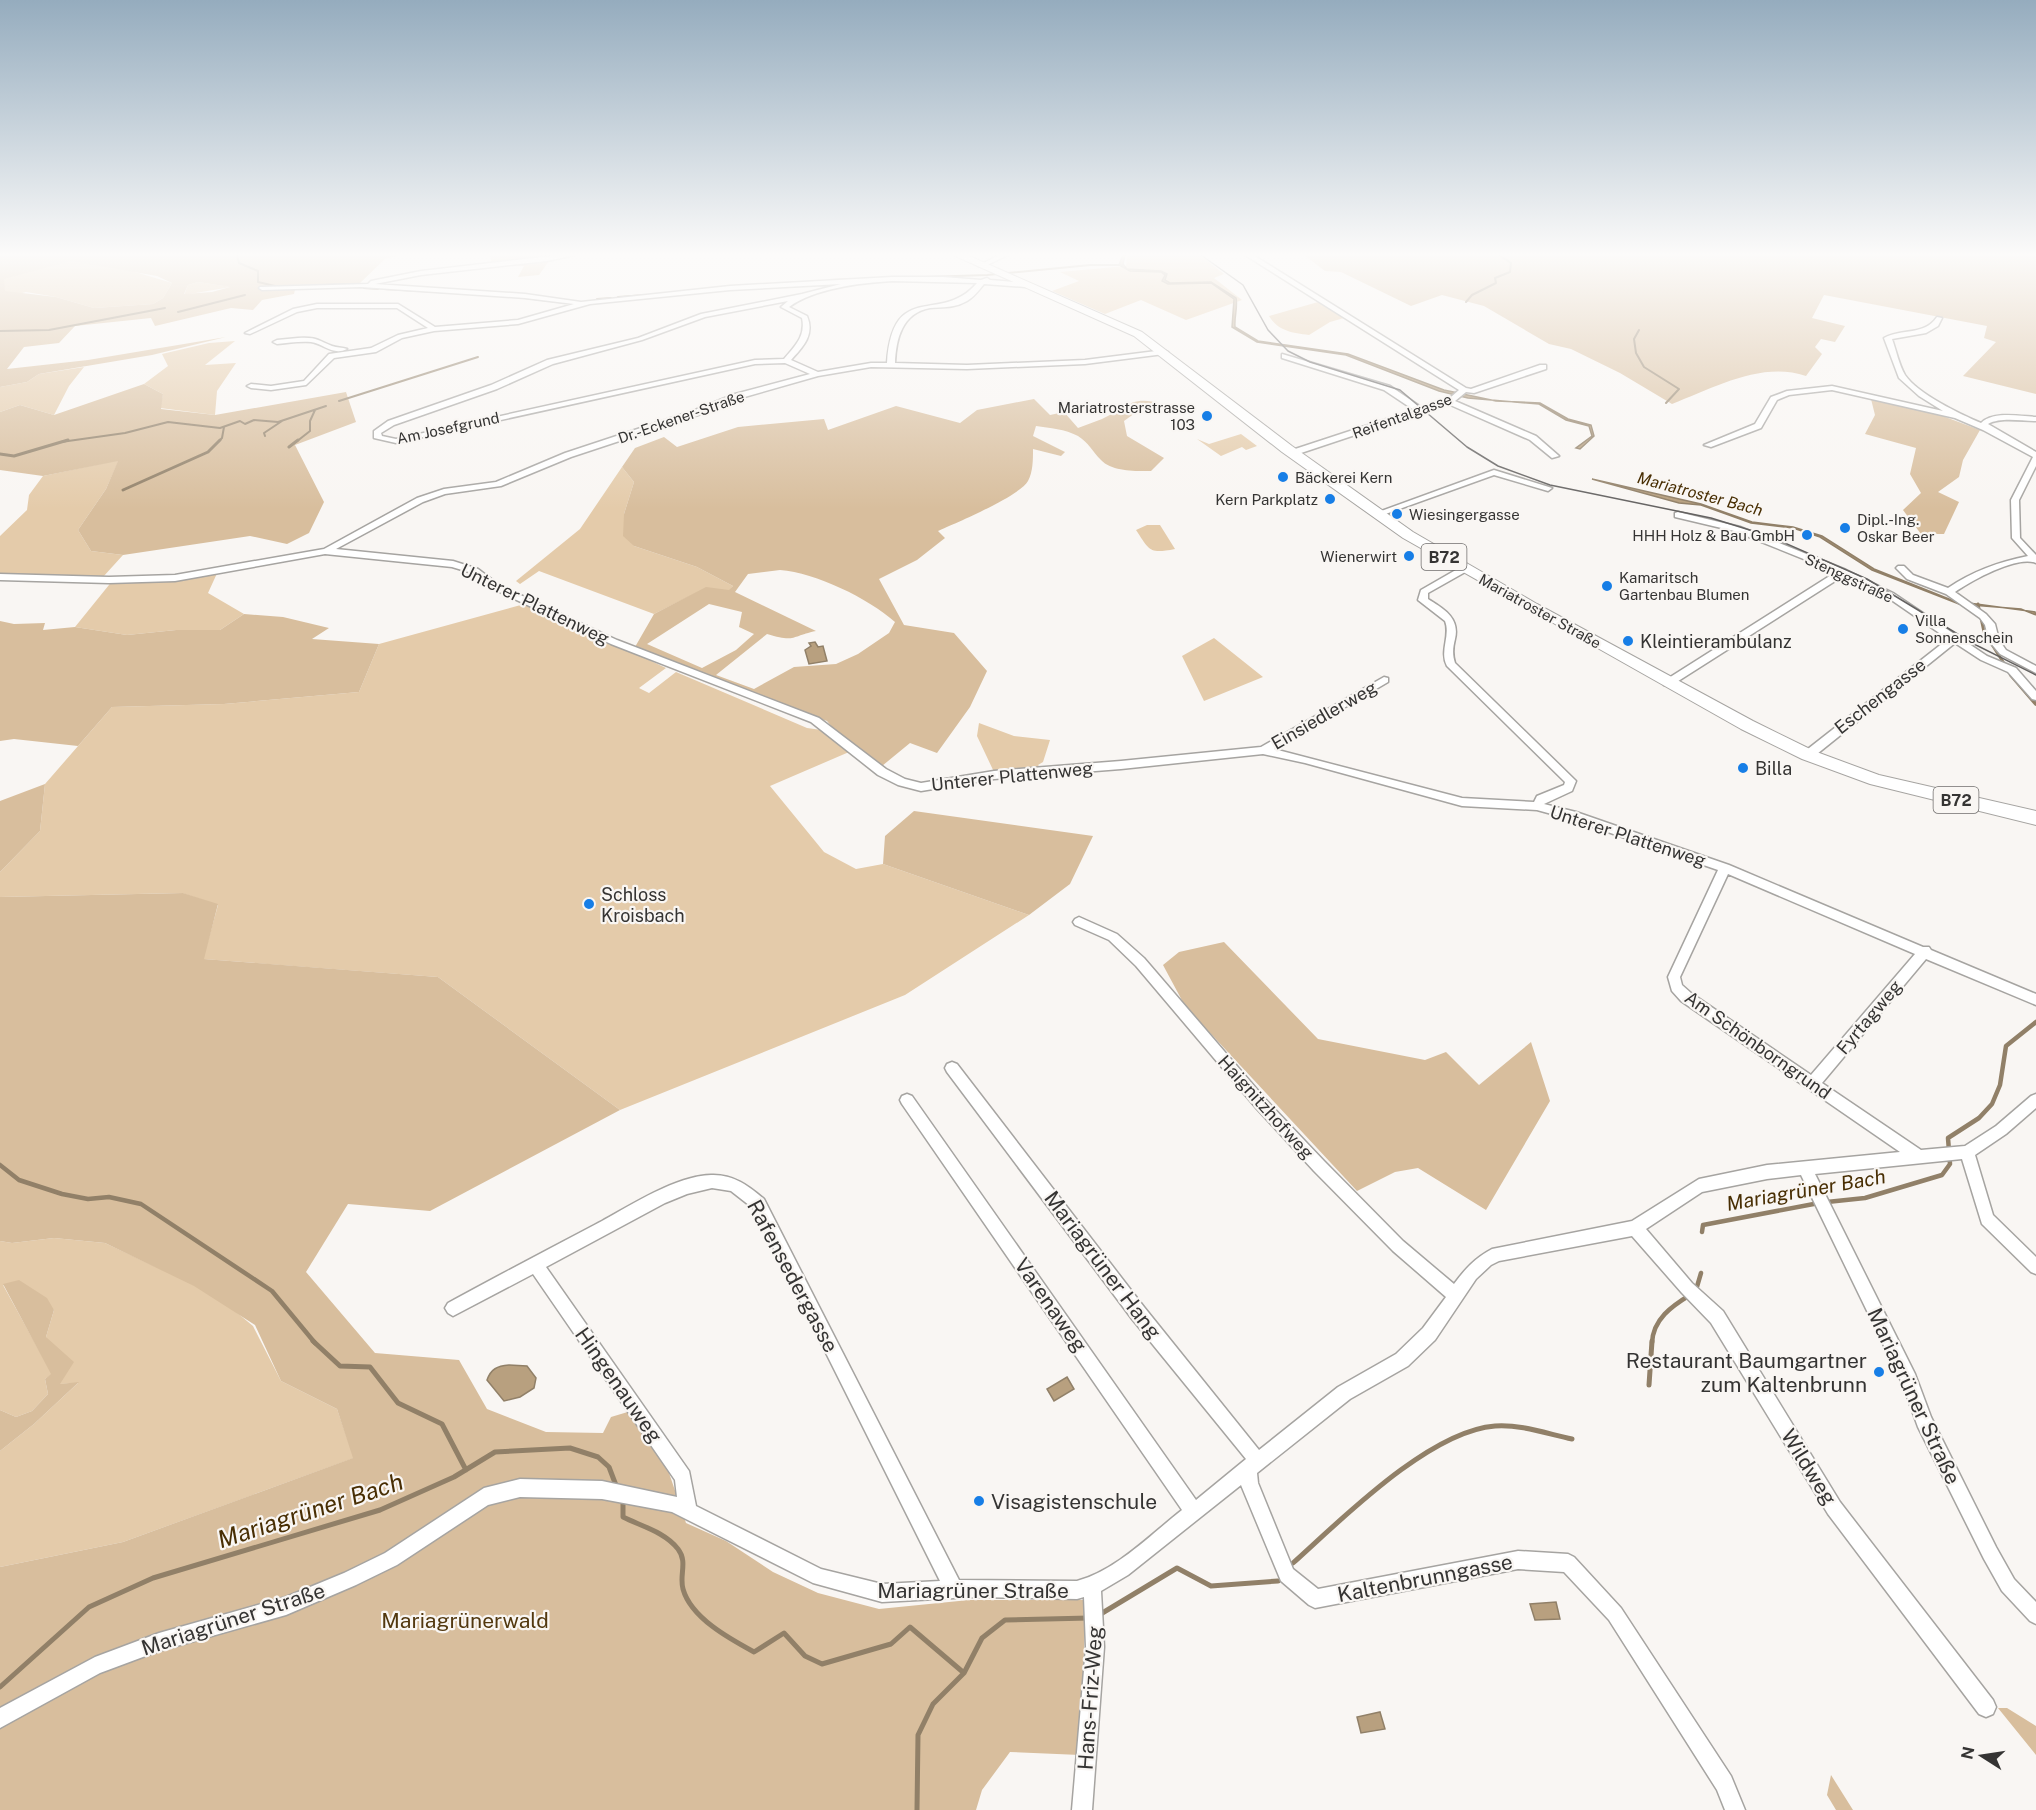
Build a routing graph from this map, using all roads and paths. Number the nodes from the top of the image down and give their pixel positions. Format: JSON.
{"nodes":[{"id":1,"x":394,"y":339,"type":"edge"},
{"id":2,"x":638,"y":339,"type":"edge"},
{"id":3,"x":805,"y":339,"type":"edge"},
{"id":4,"x":893,"y":339,"type":"edge"},
{"id":5,"x":1146,"y":339,"type":"edge"},
{"id":6,"x":1373,"y":339,"type":"edge"},
{"id":7,"x":1889,"y":339,"type":"edge"},
{"id":8,"x":277,"y":342,"type":"dead end"},
{"id":9,"x":380,"y":348,"type":"junction"},
{"id":10,"x":1164,"y":352,"type":"junction"},
{"id":11,"x":1285,"y":356,"type":"dead end"},
{"id":12,"x":786,"y":361,"type":"junction"},
{"id":13,"x":891,"y":364,"type":"junction"},
{"id":14,"x":1544,"y":367,"type":"dead end"},
{"id":15,"x":817,"y":374,"type":"junction"},
{"id":16,"x":251,"y":387,"type":"dead end"},
{"id":17,"x":1457,"y":396,"type":"junction"},
{"id":18,"x":1420,"y":410,"type":"junction"},
{"id":19,"x":1957,"y":416,"type":"junction"},
{"id":20,"x":2036,"y":419,"type":"edge"},
{"id":21,"x":1986,"y":428,"type":"junction"},
{"id":22,"x":1708,"y":445,"type":"dead end"},
{"id":23,"x":1292,"y":453,"type":"junction"},
{"id":24,"x":1556,"y":456,"type":"dead end"},
{"id":25,"x":2036,"y":456,"type":"edge"},
{"id":26,"x":1548,"y":488,"type":"dead end"},
{"id":27,"x":1377,"y":514,"type":"junction"},
{"id":28,"x":1678,"y":515,"type":"dead end"},
{"id":29,"x":324,"y":551,"type":"junction"},
{"id":30,"x":2034,"y":559,"type":"edge"},
{"id":31,"x":1900,"y":568,"type":"dead end"},
{"id":32,"x":1464,"y":569,"type":"junction"},
{"id":33,"x":1843,"y":572,"type":"junction"},
{"id":34,"x":0,"y":577,"type":"edge"},
{"id":35,"x":1953,"y":595,"type":"junction"},
{"id":36,"x":1954,"y":639,"type":"junction"},
{"id":37,"x":2006,"y":663,"type":"junction"},
{"id":38,"x":2036,"y":670,"type":"edge"},
{"id":39,"x":1384,"y":680,"type":"dead end"},
{"id":40,"x":1668,"y":683,"type":"junction"},
{"id":41,"x":2036,"y":697,"type":"edge"},
{"id":42,"x":1263,"y":750,"type":"junction"},
{"id":43,"x":1808,"y":755,"type":"junction"},
{"id":44,"x":1537,"y":806,"type":"junction"},
{"id":45,"x":2036,"y":818,"type":"edge"},
{"id":46,"x":1725,"y":868,"type":"junction"},
{"id":47,"x":1078,"y":922,"type":"dead end"},
{"id":48,"x":1925,"y":951,"type":"junction"},
{"id":49,"x":2036,"y":1000,"type":"edge"},
{"id":50,"x":952,"y":1068,"type":"dead end"},
{"id":51,"x":1812,"y":1084,"type":"junction"},
{"id":52,"x":907,"y":1100,"type":"dead end"},
{"id":53,"x":2036,"y":1100,"type":"edge"},
{"id":54,"x":1954,"y":1154,"type":"junction"},
{"id":55,"x":1919,"y":1157,"type":"junction"},
{"id":56,"x":1805,"y":1169,"type":"junction"},
{"id":57,"x":1635,"y":1228,"type":"junction"},
{"id":58,"x":536,"y":1265,"type":"junction"},
{"id":59,"x":2036,"y":1267,"type":"edge"},
{"id":60,"x":1455,"y":1295,"type":"junction"},
{"id":61,"x":453,"y":1308,"type":"dead end"},
{"id":62,"x":1253,"y":1463,"type":"junction"},
{"id":63,"x":688,"y":1510,"type":"junction"},
{"id":64,"x":1194,"y":1512,"type":"junction"},
{"id":65,"x":954,"y":1589,"type":"junction"},
{"id":66,"x":1093,"y":1594,"type":"junction"},
{"id":67,"x":2036,"y":1615,"type":"edge"},
{"id":68,"x":1986,"y":1707,"type":"dead end"},
{"id":69,"x":1,"y":1721,"type":"edge"},
{"id":70,"x":1082,"y":1810,"type":"edge"},
{"id":71,"x":1735,"y":1810,"type":"edge"}],
"edges":[{"from":1,"to":9,"type":"street"},
{"from":2,"to":12,"type":"street","name":"Am Josefgrund"},
{"from":3,"to":12,"type":"street"},
{"from":4,"to":13,"type":"street"},
{"from":5,"to":10,"type":"main road","name":"Mariatroster Straße","number":"B72"},
{"from":6,"to":17,"type":"street"},
{"from":7,"to":19,"type":"street"},
{"from":8,"to":9,"type":"street"},
{"from":9,"to":16,"type":"street"},
{"from":10,"to":13,"type":"street","name":"Dr.-Eckener-Straße"},
{"from":10,"to":23,"type":"main road","name":"Mariatroster Straße","number":"B72"},
{"from":11,"to":18,"type":"street"},
{"from":12,"to":15,"type":"street","name":"Am Josefgrund"},
{"from":13,"to":15,"type":"street","name":"Dr.-Eckener-Straße"},
{"from":14,"to":17,"type":"street","name":"Reifentalgasse"},
{"from":15,"to":29,"type":"street","name":"Dr.-Eckener-Straße"},
{"from":17,"to":18,"type":"street","name":"Reifentalgasse"},
{"from":17,"to":24,"type":"street"},
{"from":18,"to":23,"type":"street","name":"Reifentalgasse"},
{"from":19,"to":21,"type":"street"},
{"from":19,"to":22,"type":"street"},
{"from":20,"to":21,"type":"street"},
{"from":21,"to":25,"type":"street"},
{"from":23,"to":27,"type":"main road","name":"Mariatroster Straße","number":"B72"},
{"from":25,"to":30,"type":"street"},
{"from":26,"to":27,"type":"street"},
{"from":27,"to":32,"type":"main road","name":"Mariatroster Straße","number":"B72"},
{"from":28,"to":33,"type":"street","name":"Stenggstraße"},
{"from":29,"to":34,"type":"street","name":"Unterer Plattenweg"},
{"from":29,"to":42,"type":"street","name":"Unterer Plattenweg"},
{"from":30,"to":35,"type":"street"},
{"from":31,"to":35,"type":"street"},
{"from":32,"to":40,"type":"main road","name":"Mariatroster Straße","number":"B72"},
{"from":32,"to":44,"type":"street"},
{"from":33,"to":36,"type":"street","name":"Stenggstraße"},
{"from":33,"to":40,"type":"street"},
{"from":35,"to":37,"type":"street"},
{"from":36,"to":37,"type":"street","name":"Stenggstraße"},
{"from":36,"to":43,"type":"street","name":"Eschengasse"},
{"from":37,"to":38,"type":"street","name":"Stenggstraße"},
{"from":37,"to":41,"type":"street"},
{"from":39,"to":42,"type":"street","name":"Einsiedlerweg"},
{"from":40,"to":43,"type":"main road","name":"Mariatroster Straße","number":"B72"},
{"from":42,"to":44,"type":"street","name":"Unterer Plattenweg"},
{"from":43,"to":45,"type":"main road","name":"Mariatroster Straße","number":"B72"},
{"from":44,"to":46,"type":"street","name":"Unterer Plattenweg"},
{"from":46,"to":48,"type":"street","name":"Unterer Plattenweg"},
{"from":46,"to":51,"type":"street","name":"Am Schönborngrund"},
{"from":47,"to":60,"type":"street","name":"Haignitzhofweg"},
{"from":48,"to":49,"type":"street","name":"Unterer Plattenweg"},
{"from":48,"to":51,"type":"street","name":"Fyrtagweg"},
{"from":50,"to":62,"type":"street","name":"Mariagrüner Hang"},
{"from":51,"to":55,"type":"street","name":"Am Schönborngrund"},
{"from":52,"to":64,"type":"street","name":"Varenaweg"},
{"from":53,"to":54,"type":"street","name":"Mariagrüner Straße"},
{"from":54,"to":55,"type":"street","name":"Mariagrüner Straße"},
{"from":54,"to":59,"type":"street"},
{"from":55,"to":56,"type":"street","name":"Mariagrüner Straße"},
{"from":56,"to":57,"type":"street","name":"Mariagrüner Straße"},
{"from":56,"to":67,"type":"street","name":"Mariagrüner Straße"},
{"from":57,"to":60,"type":"street","name":"Mariagrüner Straße"},
{"from":57,"to":68,"type":"street","name":"Wildweg"},
{"from":58,"to":61,"type":"street","name":"Rafensedergasse"},
{"from":58,"to":63,"type":"street","name":"Hingenauweg"},
{"from":58,"to":65,"type":"street","name":"Rafensedergasse"},
{"from":60,"to":62,"type":"street","name":"Mariagrüner Straße"},
{"from":62,"to":64,"type":"street","name":"Mariagrüner Straße"},
{"from":62,"to":71,"type":"street","name":"Kaltenbrunngasse"},
{"from":63,"to":65,"type":"street","name":"Mariagrüner Straße"},
{"from":63,"to":69,"type":"street","name":"Mariagrüner Straße"},
{"from":64,"to":66,"type":"street","name":"Mariagrüner Straße"},
{"from":65,"to":66,"type":"street","name":"Mariagrüner Straße"},
{"from":66,"to":70,"type":"street","name":"Hans-Friz-Weg"}]}
